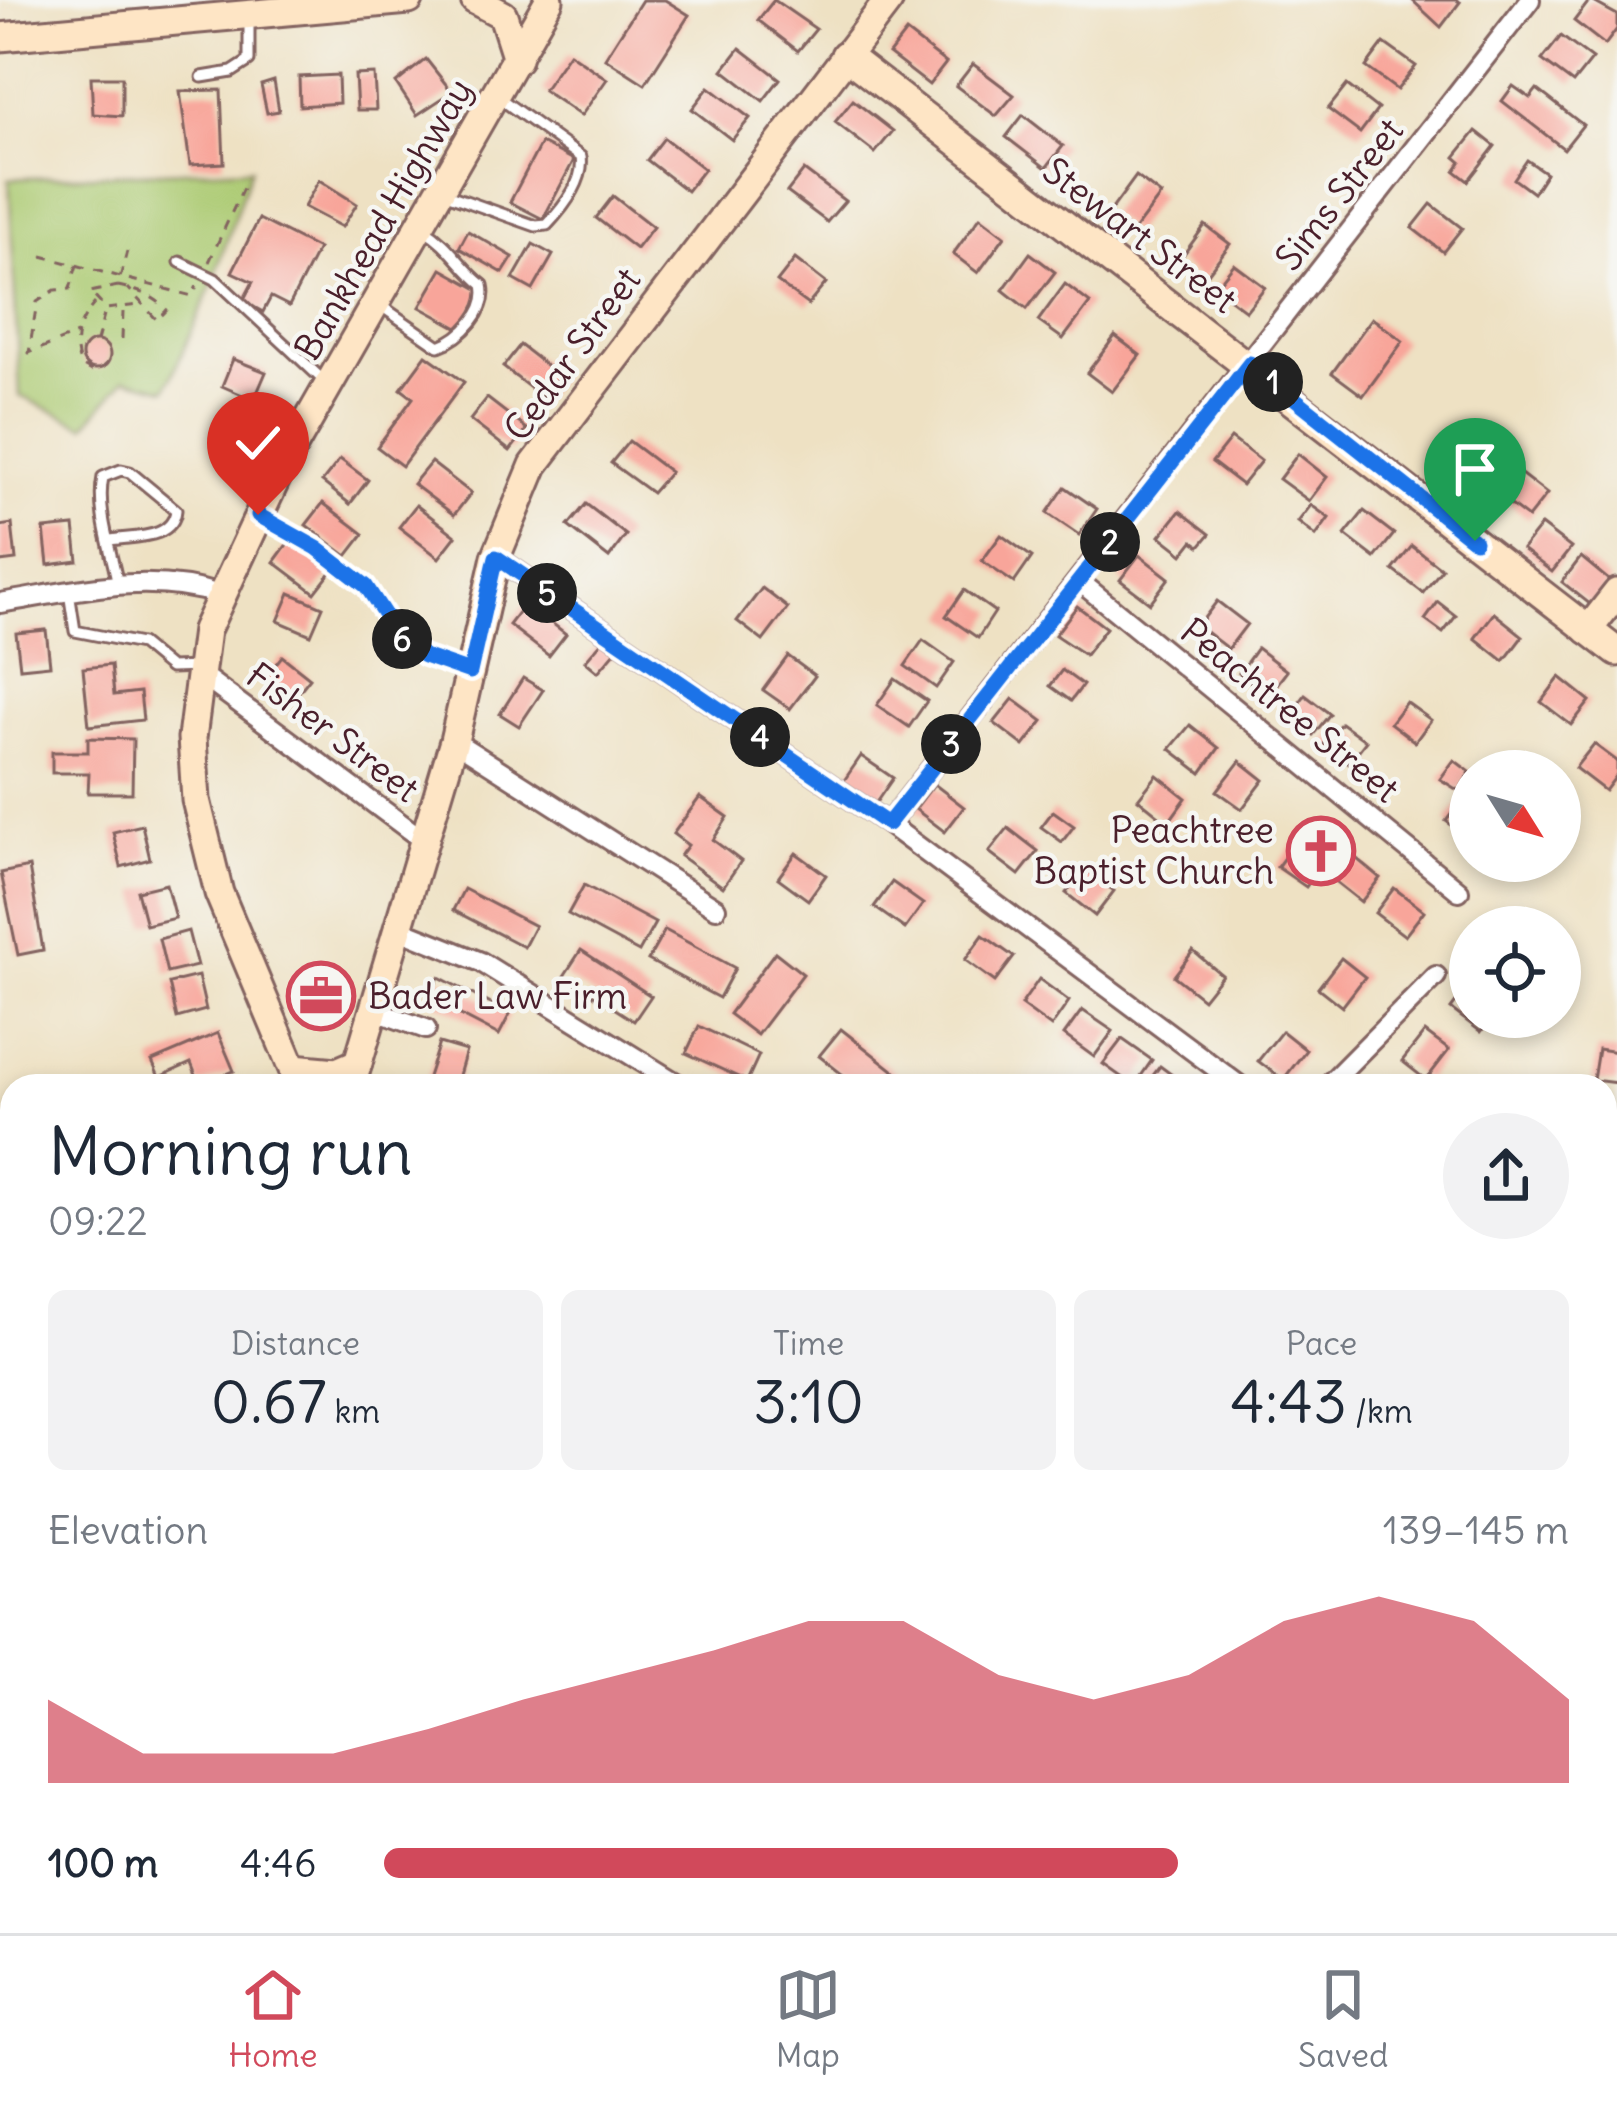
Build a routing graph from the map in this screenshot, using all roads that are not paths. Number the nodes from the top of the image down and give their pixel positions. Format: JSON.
{"nodes":[{"id":1,"x":409,"y":0,"type":"edge"},
{"id":2,"x":475,"y":0,"type":"edge"},
{"id":3,"x":549,"y":0,"type":"edge"},
{"id":4,"x":889,"y":0,"type":"edge"},
{"id":5,"x":1530,"y":0,"type":"edge"},
{"id":6,"x":254,"y":10,"type":"edge"},
{"id":7,"x":0,"y":37,"type":"edge"},
{"id":8,"x":844,"y":56,"type":"junction"},
{"id":9,"x":517,"y":59,"type":"junction"},
{"id":10,"x":202,"y":76,"type":"dead end"},
{"id":11,"x":496,"y":96,"type":"junction"},
{"id":12,"x":440,"y":192,"type":"junction"},
{"id":13,"x":420,"y":227,"type":"junction"},
{"id":14,"x":180,"y":262,"type":"dead end"},
{"id":15,"x":377,"y":303,"type":"junction"},
{"id":16,"x":1250,"y":363,"type":"junction"},
{"id":17,"x":329,"y":385,"type":"junction"},
{"id":18,"x":258,"y":515,"type":"junction"},
{"id":19,"x":110,"y":540,"type":"junction"},
{"id":20,"x":496,"y":557,"type":"junction"},
{"id":21,"x":1079,"y":581,"type":"junction"},
{"id":22,"x":118,"y":585,"type":"junction"},
{"id":23,"x":69,"y":592,"type":"junction"},
{"id":24,"x":1617,"y":593,"type":"edge"},
{"id":25,"x":220,"y":595,"type":"junction"},
{"id":26,"x":0,"y":602,"type":"edge"},
{"id":27,"x":1588,"y":630,"type":"junction"},
{"id":28,"x":1617,"y":652,"type":"edge"},
{"id":29,"x":201,"y":670,"type":"junction"},
{"id":30,"x":470,"y":672,"type":"junction"},
{"id":31,"x":454,"y":741,"type":"junction"},
{"id":32,"x":888,"y":824,"type":"junction"},
{"id":33,"x":427,"y":843,"type":"junction"},
{"id":34,"x":1459,"y":891,"type":"dead end"},
{"id":35,"x":716,"y":908,"type":"dead end"},
{"id":36,"x":399,"y":929,"type":"junction"},
{"id":37,"x":1436,"y":976,"type":"dead end"},
{"id":38,"x":373,"y":1010,"type":"junction"},
{"id":39,"x":426,"y":1029,"type":"dead end"},
{"id":40,"x":295,"y":1074,"type":"edge"},
{"id":41,"x":355,"y":1074,"type":"edge"},
{"id":42,"x":662,"y":1074,"type":"edge"},
{"id":43,"x":1224,"y":1074,"type":"edge"},
{"id":44,"x":1339,"y":1074,"type":"edge"}],
"edges":[{"from":1,"to":6,"type":"street"},
{"from":2,"to":9,"type":"street"},
{"from":3,"to":9,"type":"street","name":"Bankhead Highway"},
{"from":4,"to":8,"type":"street","name":"Cedar Street"},
{"from":5,"to":16,"type":"street","name":"Sims Street"},
{"from":6,"to":7,"type":"street"},
{"from":6,"to":10,"type":"lane"},
{"from":8,"to":16,"type":"street","name":"Stewart Street"},
{"from":8,"to":20,"type":"street","name":"Cedar Street"},
{"from":9,"to":11,"type":"street","name":"Bankhead Highway"},
{"from":11,"to":12,"type":"street","name":"Bankhead Highway"},
{"from":11,"to":12,"type":"lane"},
{"from":12,"to":13,"type":"street","name":"Bankhead Highway"},
{"from":13,"to":15,"type":"street","name":"Bankhead Highway"},
{"from":13,"to":15,"type":"lane"},
{"from":14,"to":17,"type":"lane"},
{"from":15,"to":17,"type":"street","name":"Bankhead Highway"},
{"from":16,"to":21,"type":"street","name":"Sims Street"},
{"from":16,"to":27,"type":"street","name":"Stewart Street"},
{"from":17,"to":18,"type":"street","name":"Bankhead Highway"},
{"from":18,"to":25,"type":"street","name":"Bankhead Highway"},
{"from":18,"to":30,"type":"lane"},
{"from":19,"to":19,"type":"lane"},
{"from":19,"to":22,"type":"lane"},
{"from":20,"to":30,"type":"street","name":"Cedar Street"},
{"from":20,"to":32,"type":"street"},
{"from":21,"to":32,"type":"street","name":"Sims Street"},
{"from":21,"to":34,"type":"street","name":"Peachtree Street"},
{"from":22,"to":23,"type":"street"},
{"from":22,"to":25,"type":"street"},
{"from":23,"to":26,"type":"street"},
{"from":23,"to":29,"type":"lane"},
{"from":24,"to":27,"type":"street"},
{"from":25,"to":29,"type":"street","name":"Bankhead Highway"},
{"from":27,"to":28,"type":"street","name":"Stewart Street"},
{"from":29,"to":33,"type":"street","name":"Fisher Street"},
{"from":29,"to":40,"type":"street","name":"Bankhead Highway"},
{"from":30,"to":31,"type":"street","name":"Cedar Street"},
{"from":31,"to":33,"type":"street","name":"Cedar Street"},
{"from":31,"to":35,"type":"street"},
{"from":32,"to":43,"type":"street"},
{"from":33,"to":36,"type":"street","name":"Cedar Street"},
{"from":36,"to":38,"type":"street","name":"Cedar Street"},
{"from":36,"to":42,"type":"street"},
{"from":37,"to":44,"type":"street"},
{"from":38,"to":39,"type":"street"},
{"from":38,"to":41,"type":"street","name":"Cedar Street"}]}
